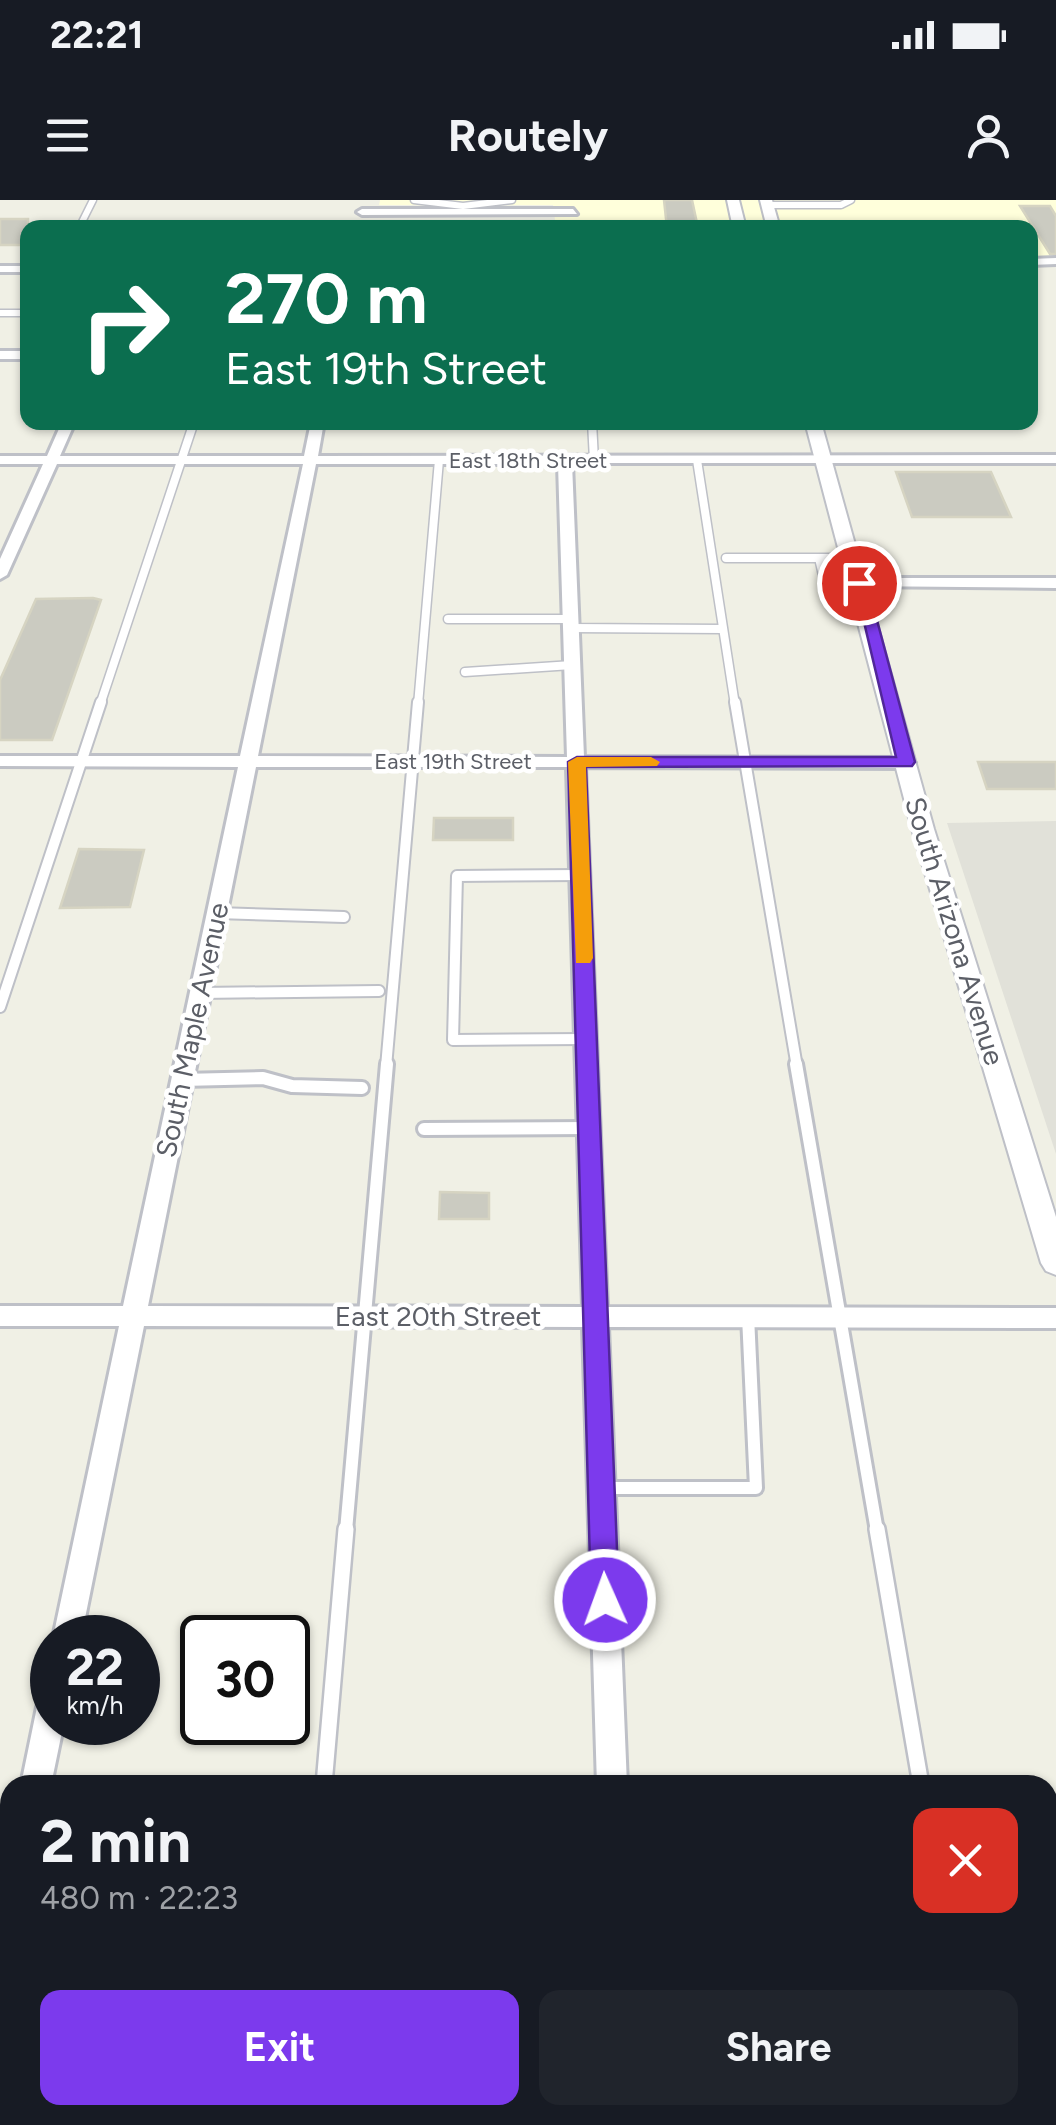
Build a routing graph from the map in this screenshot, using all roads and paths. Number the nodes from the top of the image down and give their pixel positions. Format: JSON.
{"nodes":[{"id":1,"x":414,"y":200,"type":"edge"},
{"id":2,"x":512,"y":200,"type":"edge"},
{"id":3,"x":851,"y":200,"type":"edge"},
{"id":4,"x":767,"y":202,"type":"edge"},
{"id":5,"x":797,"y":202,"type":"edge"},
{"id":6,"x":363,"y":206,"type":"edge"},
{"id":7,"x":573,"y":212,"type":"dead end"},
{"id":8,"x":65,"y":430,"type":"edge"},
{"id":9,"x":191,"y":430,"type":"edge"},
{"id":10,"x":316,"y":430,"type":"edge"},
{"id":11,"x":592,"y":430,"type":"edge"},
{"id":12,"x":815,"y":430,"type":"edge"},
{"id":13,"x":1056,"y":459,"type":"edge"},
{"id":14,"x":0,"y":460,"type":"edge"},
{"id":15,"x":52,"y":460,"type":"junction"},
{"id":16,"x":181,"y":460,"type":"junction"},
{"id":17,"x":310,"y":460,"type":"junction"},
{"id":18,"x":439,"y":460,"type":"junction"},
{"id":19,"x":565,"y":460,"type":"junction"},
{"id":20,"x":594,"y":460,"type":"junction"},
{"id":21,"x":697,"y":460,"type":"junction"},
{"id":22,"x":823,"y":460,"type":"junction"},
{"id":23,"x":726,"y":558,"type":"dead end"},
{"id":24,"x":818,"y":558,"type":"junction"},
{"id":25,"x":852,"y":558,"type":"junction"},
{"id":26,"x":0,"y":575,"type":"edge"},
{"id":27,"x":859,"y":583,"type":"junction"},
{"id":28,"x":1056,"y":583,"type":"edge"},
{"id":29,"x":448,"y":619,"type":"dead end"},
{"id":30,"x":570,"y":623,"type":"junction"},
{"id":31,"x":724,"y":629,"type":"junction"},
{"id":32,"x":572,"y":665,"type":"junction"},
{"id":33,"x":465,"y":672,"type":"dead end"},
{"id":34,"x":0,"y":761,"type":"edge"},
{"id":35,"x":82,"y":761,"type":"junction"},
{"id":36,"x":248,"y":761,"type":"junction"},
{"id":37,"x":412,"y":761,"type":"junction"},
{"id":38,"x":577,"y":762,"type":"junction"},
{"id":39,"x":744,"y":762,"type":"junction"},
{"id":40,"x":906,"y":762,"type":"junction"},
{"id":41,"x":580,"y":875,"type":"junction"},
{"id":42,"x":217,"y":912,"type":"junction"},
{"id":43,"x":344,"y":918,"type":"dead end"},
{"id":44,"x":379,"y":990,"type":"dead end"},
{"id":45,"x":200,"y":992,"type":"junction"},
{"id":46,"x":0,"y":1007,"type":"edge"},
{"id":47,"x":586,"y":1039,"type":"junction"},
{"id":48,"x":182,"y":1080,"type":"junction"},
{"id":49,"x":362,"y":1088,"type":"dead end"},
{"id":50,"x":424,"y":1128,"type":"dead end"},
{"id":51,"x":588,"y":1128,"type":"junction"},
{"id":52,"x":1056,"y":1264,"type":"edge"},
{"id":53,"x":0,"y":1316,"type":"edge"},
{"id":54,"x":134,"y":1316,"type":"junction"},
{"id":55,"x":364,"y":1316,"type":"junction"},
{"id":56,"x":595,"y":1316,"type":"junction"},
{"id":57,"x":748,"y":1316,"type":"junction"},
{"id":58,"x":842,"y":1316,"type":"junction"},
{"id":59,"x":1056,"y":1318,"type":"edge"},
{"id":60,"x":601,"y":1488,"type":"junction"},
{"id":61,"x":72,"y":1615,"type":"edge"},
{"id":62,"x":44,"y":1745,"type":"edge"},
{"id":63,"x":38,"y":1775,"type":"edge"},
{"id":64,"x":325,"y":1775,"type":"edge"},
{"id":65,"x":612,"y":1775,"type":"edge"},
{"id":66,"x":919,"y":1775,"type":"edge"}],
"edges":[{"from":1,"to":2,"type":"lane"},
{"from":3,"to":5,"type":"lane"},
{"from":4,"to":5,"type":"lane"},
{"from":6,"to":7,"type":"street"},
{"from":8,"to":15,"type":"street"},
{"from":9,"to":16,"type":"lane"},
{"from":10,"to":17,"type":"street","name":"South Maple Avenue"},
{"from":11,"to":20,"type":"lane"},
{"from":12,"to":22,"type":"street","name":"South Arizona Avenue"},
{"from":13,"to":22,"type":"street","name":"East 18th Street"},
{"from":14,"to":15,"type":"street","name":"East 18th Street"},
{"from":15,"to":16,"type":"street","name":"East 18th Street"},
{"from":15,"to":26,"type":"street"},
{"from":16,"to":17,"type":"street","name":"East 18th Street"},
{"from":16,"to":35,"type":"lane"},
{"from":17,"to":18,"type":"street","name":"East 18th Street"},
{"from":17,"to":36,"type":"street","name":"South Maple Avenue"},
{"from":18,"to":19,"type":"street","name":"East 18th Street"},
{"from":18,"to":37,"type":"lane"},
{"from":19,"to":20,"type":"street","name":"East 18th Street"},
{"from":19,"to":30,"type":"street"},
{"from":20,"to":21,"type":"street","name":"East 18th Street"},
{"from":21,"to":22,"type":"street","name":"East 18th Street"},
{"from":21,"to":31,"type":"lane"},
{"from":22,"to":25,"type":"street","name":"South Arizona Avenue"},
{"from":23,"to":24,"type":"lane"},
{"from":24,"to":25,"type":"lane"},
{"from":24,"to":27,"type":"lane"},
{"from":25,"to":27,"type":"street","name":"South Arizona Avenue"},
{"from":27,"to":28,"type":"street"},
{"from":27,"to":40,"type":"street","name":"South Arizona Avenue"},
{"from":29,"to":30,"type":"lane"},
{"from":30,"to":31,"type":"lane"},
{"from":30,"to":32,"type":"street"},
{"from":31,"to":39,"type":"lane"},
{"from":32,"to":33,"type":"lane"},
{"from":32,"to":38,"type":"street"},
{"from":34,"to":35,"type":"street","name":"East 19th Street"},
{"from":35,"to":36,"type":"street","name":"East 19th Street"},
{"from":35,"to":46,"type":"lane"},
{"from":36,"to":37,"type":"street","name":"East 19th Street"},
{"from":36,"to":42,"type":"street","name":"South Maple Avenue"},
{"from":37,"to":38,"type":"street","name":"East 19th Street"},
{"from":37,"to":55,"type":"lane"},
{"from":38,"to":39,"type":"street","name":"East 19th Street"},
{"from":38,"to":41,"type":"street"},
{"from":39,"to":40,"type":"street","name":"East 19th Street"},
{"from":39,"to":58,"type":"lane"},
{"from":40,"to":52,"type":"street","name":"South Arizona Avenue"},
{"from":41,"to":47,"type":"street"},
{"from":41,"to":47,"type":"lane"},
{"from":42,"to":43,"type":"lane"},
{"from":42,"to":45,"type":"street","name":"South Maple Avenue"},
{"from":44,"to":45,"type":"lane"},
{"from":45,"to":48,"type":"street","name":"South Maple Avenue"},
{"from":47,"to":51,"type":"street"},
{"from":48,"to":49,"type":"lane"},
{"from":48,"to":54,"type":"street","name":"South Maple Avenue"},
{"from":50,"to":51,"type":"lane"},
{"from":51,"to":56,"type":"street"},
{"from":53,"to":54,"type":"street","name":"East 20th Street"},
{"from":54,"to":55,"type":"street","name":"East 20th Street"},
{"from":54,"to":61,"type":"street","name":"South Maple Avenue"},
{"from":55,"to":56,"type":"street","name":"East 20th Street"},
{"from":55,"to":64,"type":"lane"},
{"from":56,"to":57,"type":"street","name":"East 20th Street"},
{"from":56,"to":60,"type":"street"},
{"from":57,"to":58,"type":"street","name":"East 20th Street"},
{"from":57,"to":60,"type":"lane"},
{"from":58,"to":59,"type":"street","name":"East 20th Street"},
{"from":58,"to":66,"type":"lane"},
{"from":60,"to":65,"type":"street"},
{"from":62,"to":63,"type":"street"}]}
